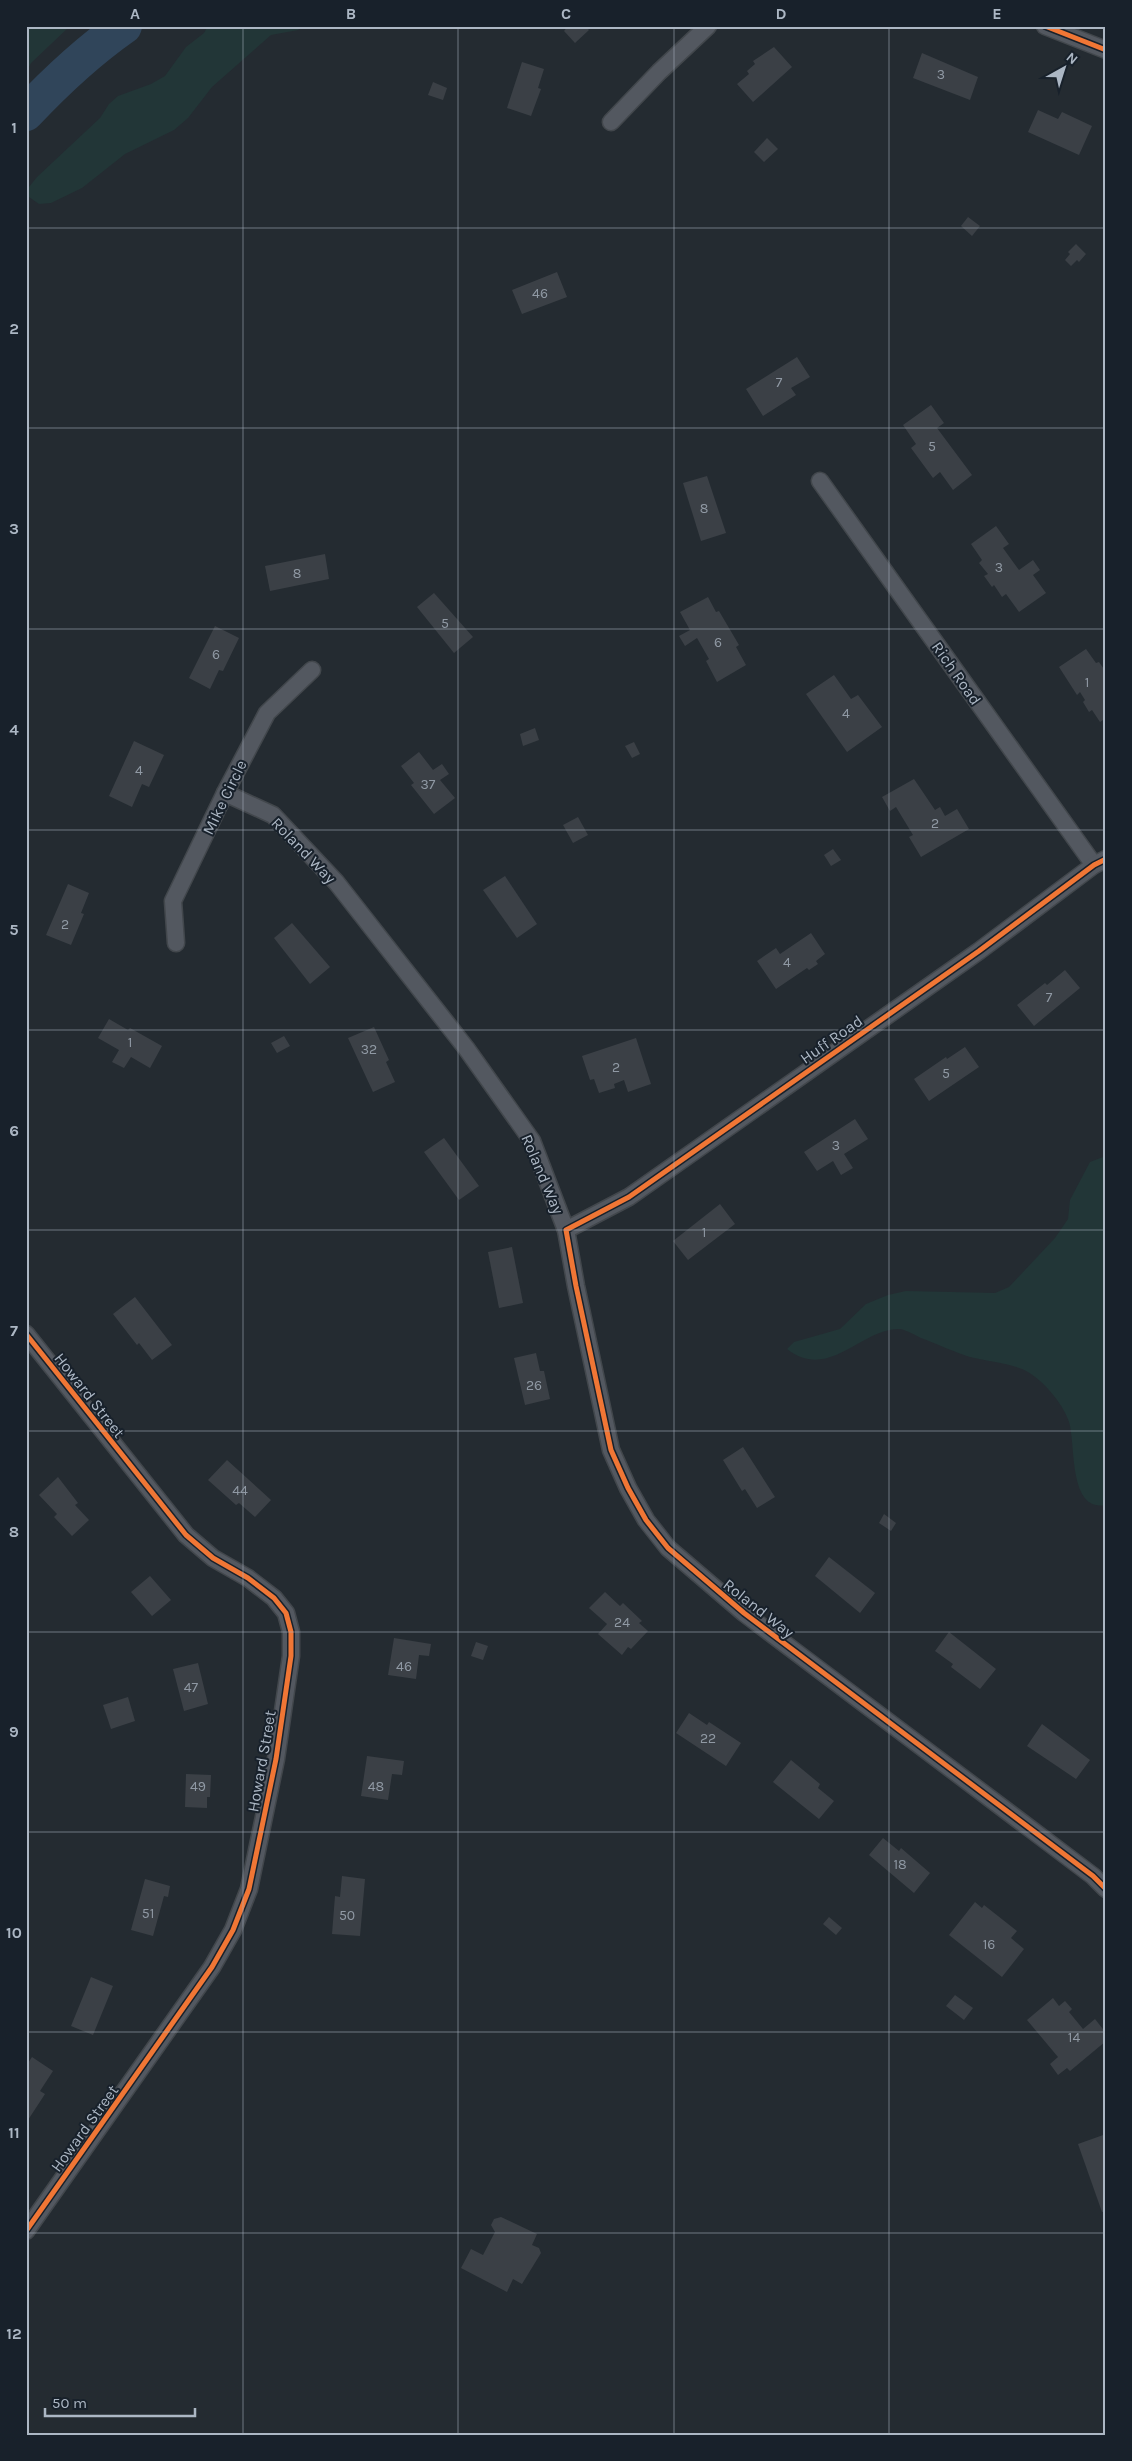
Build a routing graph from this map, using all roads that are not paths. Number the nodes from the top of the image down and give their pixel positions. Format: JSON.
{"nodes":[{"id":1,"x":708,"y":26,"type":"edge"},
{"id":2,"x":1044,"y":26,"type":"edge"},
{"id":3,"x":1106,"y":50,"type":"edge"},
{"id":4,"x":611,"y":122,"type":"dead end"},
{"id":5,"x":820,"y":481,"type":"dead end"},
{"id":6,"x":312,"y":670,"type":"dead end"},
{"id":7,"x":225,"y":794,"type":"junction"},
{"id":8,"x":1100,"y":862,"type":"edge"},
{"id":9,"x":176,"y":943,"type":"dead end"},
{"id":10,"x":566,"y":1230,"type":"junction"},
{"id":11,"x":26,"y":1334,"type":"edge"},
{"id":12,"x":1106,"y":1888,"type":"edge"},
{"id":13,"x":26,"y":2231,"type":"edge"}],
"edges":[{"from":1,"to":4,"type":"street"},
{"from":2,"to":3,"type":"street"},
{"from":5,"to":8,"type":"street","name":"Rich Road"},
{"from":6,"to":7,"type":"street","name":"Mike Circle"},
{"from":7,"to":9,"type":"street","name":"Mike Circle"},
{"from":7,"to":10,"type":"street","name":"Roland Way"},
{"from":8,"to":10,"type":"street","name":"Huff Road"},
{"from":10,"to":12,"type":"street","name":"Roland Way"},
{"from":11,"to":13,"type":"street","name":"Howard Street"}]}
